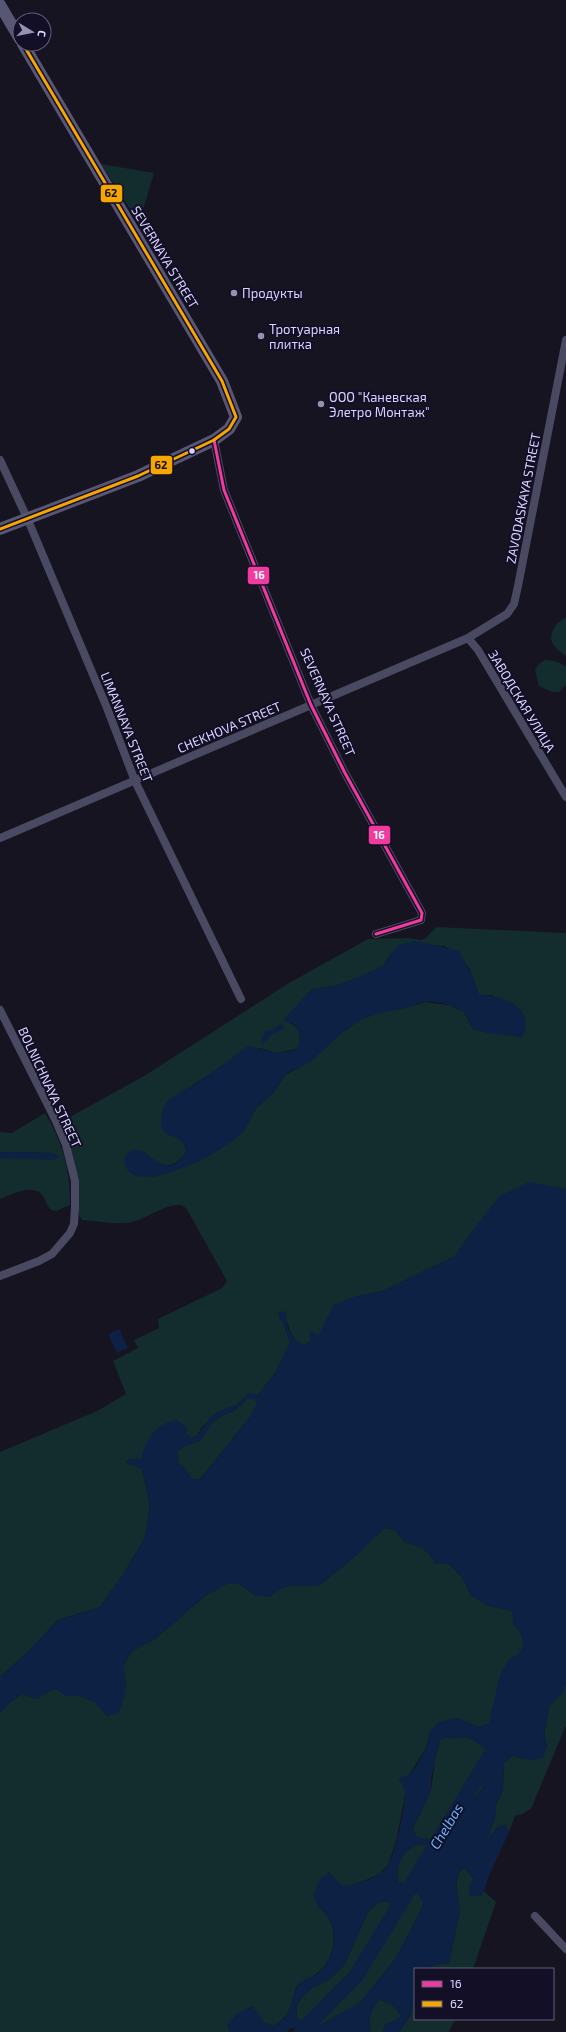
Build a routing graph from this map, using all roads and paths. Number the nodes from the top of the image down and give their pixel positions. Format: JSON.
{"nodes":[{"id":1,"x":0,"y":5,"type":"edge"},
{"id":2,"x":12,"y":25,"type":"edge"},
{"id":3,"x":28,"y":52,"type":"edge"},
{"id":4,"x":566,"y":340,"type":"edge"},
{"id":5,"x":214,"y":440,"type":"junction"},
{"id":6,"x":0,"y":460,"type":"edge"},
{"id":7,"x":28,"y":520,"type":"junction"},
{"id":8,"x":0,"y":529,"type":"edge"},
{"id":9,"x":468,"y":638,"type":"junction"},
{"id":10,"x":311,"y":705,"type":"junction"},
{"id":11,"x":135,"y":781,"type":"junction"},
{"id":12,"x":566,"y":797,"type":"edge"},
{"id":13,"x":0,"y":838,"type":"edge"},
{"id":14,"x":376,"y":934,"type":"dead end"},
{"id":15,"x":241,"y":999,"type":"dead end"},
{"id":16,"x":0,"y":1010,"type":"edge"},
{"id":17,"x":0,"y":1276,"type":"edge"},
{"id":18,"x":535,"y":1916,"type":"dead end"},
{"id":19,"x":566,"y":1950,"type":"edge"}],
"edges":[{"from":1,"to":2,"type":"street"},
{"from":3,"to":5,"type":"street","name":"SEVERNAYA STREET"},
{"from":4,"to":9,"type":"street","name":"ZAVODASKAYA STREET"},
{"from":5,"to":7,"type":"street"},
{"from":5,"to":10,"type":"street","name":"SEVERNAYA STREET"},
{"from":6,"to":7,"type":"street","name":"LIMANNAYA STREET"},
{"from":7,"to":8,"type":"street"},
{"from":7,"to":11,"type":"street","name":"LIMANNAYA STREET"},
{"from":9,"to":10,"type":"street","name":"CHEKHOVA STREET"},
{"from":9,"to":12,"type":"street","name":"ЗАВОДСКАЯ УЛИЦА"},
{"from":10,"to":11,"type":"street","name":"CHEKHOVA STREET"},
{"from":10,"to":14,"type":"street","name":"SEVERNAYA STREET"},
{"from":11,"to":13,"type":"street","name":"CHEKHOVA STREET"},
{"from":11,"to":15,"type":"street","name":"LIMANNAYA STREET"},
{"from":16,"to":17,"type":"street","name":"BOLNICHNAYA STREET"},
{"from":18,"to":19,"type":"street"}]}
